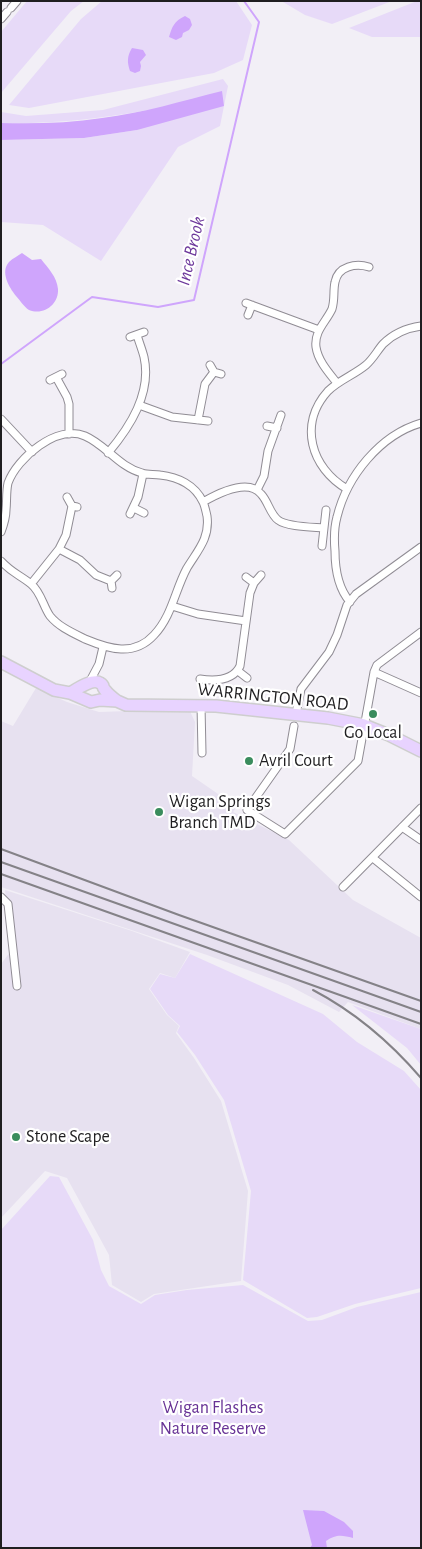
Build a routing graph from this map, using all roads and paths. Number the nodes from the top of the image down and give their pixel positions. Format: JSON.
{"nodes":[{"id":1,"x":17,"y":1,"type":"edge"},
{"id":2,"x":1,"y":19,"type":"edge"},
{"id":3,"x":370,"y":268,"type":"dead end"},
{"id":4,"x":248,"y":315,"type":"dead end"},
{"id":5,"x":421,"y":326,"type":"edge"},
{"id":6,"x":319,"y":330,"type":"junction"},
{"id":7,"x":130,"y":337,"type":"dead end"},
{"id":8,"x":210,"y":365,"type":"dead end"},
{"id":9,"x":56,"y":377,"type":"dead end"},
{"id":10,"x":337,"y":383,"type":"junction"},
{"id":11,"x":139,"y":405,"type":"junction"},
{"id":12,"x":281,"y":415,"type":"dead end"},
{"id":13,"x":1,"y":419,"type":"edge"},
{"id":14,"x":198,"y":420,"type":"junction"},
{"id":15,"x":208,"y":421,"type":"dead end"},
{"id":16,"x":421,"y":423,"type":"edge"},
{"id":17,"x":266,"y":426,"type":"dead end"},
{"id":18,"x":277,"y":428,"type":"junction"},
{"id":19,"x":69,"y":434,"type":"junction"},
{"id":20,"x":32,"y":452,"type":"junction"},
{"id":21,"x":108,"y":453,"type":"junction"},
{"id":22,"x":143,"y":474,"type":"junction"},
{"id":23,"x":4,"y":490,"type":"edge"},
{"id":24,"x":257,"y":490,"type":"junction"},
{"id":25,"x":346,"y":490,"type":"junction"},
{"id":26,"x":67,"y":497,"type":"dead end"},
{"id":27,"x":203,"y":502,"type":"junction"},
{"id":28,"x":326,"y":510,"type":"dead end"},
{"id":29,"x":144,"y":514,"type":"dead end"},
{"id":30,"x":324,"y":528,"type":"junction"},
{"id":31,"x":1,"y":532,"type":"edge"},
{"id":32,"x":322,"y":546,"type":"dead end"},
{"id":33,"x":421,"y":548,"type":"edge"},
{"id":34,"x":59,"y":550,"type":"junction"},
{"id":35,"x":1,"y":561,"type":"edge"},
{"id":36,"x":117,"y":575,"type":"dead end"},
{"id":37,"x":261,"y":575,"type":"dead end"},
{"id":38,"x":246,"y":577,"type":"dead end"},
{"id":39,"x":254,"y":583,"type":"junction"},
{"id":40,"x":31,"y":584,"type":"junction"},
{"id":41,"x":350,"y":602,"type":"junction"},
{"id":42,"x":172,"y":606,"type":"junction"},
{"id":43,"x":246,"y":621,"type":"junction"},
{"id":44,"x":421,"y":632,"type":"edge"},
{"id":45,"x":103,"y":647,"type":"junction"},
{"id":46,"x":1,"y":662,"type":"edge"},
{"id":47,"x":99,"y":664,"type":"junction"},
{"id":48,"x":238,"y":671,"type":"junction"},
{"id":49,"x":374,"y":672,"type":"junction"},
{"id":50,"x":247,"y":678,"type":"dead end"},
{"id":51,"x":200,"y":679,"type":"dead end"},
{"id":52,"x":96,"y":688,"type":"junction"},
{"id":53,"x":70,"y":693,"type":"junction"},
{"id":54,"x":421,"y":693,"type":"edge"},
{"id":55,"x":201,"y":705,"type":"junction"},
{"id":56,"x":296,"y":714,"type":"junction"},
{"id":57,"x":364,"y":725,"type":"junction"},
{"id":58,"x":291,"y":730,"type":"dead end"},
{"id":59,"x":421,"y":751,"type":"edge"},
{"id":60,"x":202,"y":753,"type":"dead end"},
{"id":61,"x":421,"y":808,"type":"edge"},
{"id":62,"x":402,"y":827,"type":"junction"},
{"id":63,"x":421,"y":840,"type":"edge"},
{"id":64,"x":372,"y":858,"type":"junction"},
{"id":65,"x":343,"y":887,"type":"dead end"},
{"id":66,"x":421,"y":896,"type":"edge"},
{"id":67,"x":1,"y":897,"type":"edge"},
{"id":68,"x":17,"y":986,"type":"dead end"}],
"edges":[{"from":1,"to":2,"type":"street"},
{"from":3,"to":6,"type":"street"},
{"from":4,"to":6,"type":"street"},
{"from":5,"to":10,"type":"street"},
{"from":6,"to":10,"type":"street"},
{"from":7,"to":11,"type":"street"},
{"from":8,"to":14,"type":"street"},
{"from":9,"to":19,"type":"street"},
{"from":10,"to":25,"type":"street"},
{"from":11,"to":14,"type":"street"},
{"from":11,"to":21,"type":"street"},
{"from":12,"to":18,"type":"street"},
{"from":13,"to":20,"type":"street"},
{"from":14,"to":15,"type":"street"},
{"from":16,"to":25,"type":"street"},
{"from":17,"to":18,"type":"street"},
{"from":18,"to":24,"type":"street"},
{"from":19,"to":20,"type":"street"},
{"from":19,"to":21,"type":"street"},
{"from":20,"to":23,"type":"street"},
{"from":21,"to":22,"type":"street"},
{"from":22,"to":27,"type":"street"},
{"from":22,"to":29,"type":"street"},
{"from":23,"to":31,"type":"street"},
{"from":24,"to":27,"type":"street"},
{"from":24,"to":30,"type":"street"},
{"from":25,"to":41,"type":"street"},
{"from":26,"to":34,"type":"street"},
{"from":27,"to":42,"type":"street"},
{"from":28,"to":30,"type":"street"},
{"from":30,"to":32,"type":"street"},
{"from":33,"to":41,"type":"street"},
{"from":34,"to":36,"type":"street"},
{"from":34,"to":40,"type":"street"},
{"from":35,"to":40,"type":"street"},
{"from":37,"to":39,"type":"street"},
{"from":38,"to":39,"type":"street"},
{"from":39,"to":43,"type":"street"},
{"from":40,"to":45,"type":"street"},
{"from":41,"to":56,"type":"street"},
{"from":42,"to":43,"type":"street"},
{"from":42,"to":45,"type":"street"},
{"from":43,"to":48,"type":"street"},
{"from":44,"to":49,"type":"street"},
{"from":45,"to":47,"type":"street"},
{"from":46,"to":53,"type":"main road"},
{"from":47,"to":52,"type":"street"},
{"from":47,"to":52,"type":"street"},
{"from":48,"to":50,"type":"street"},
{"from":48,"to":51,"type":"street"},
{"from":49,"to":54,"type":"street"},
{"from":49,"to":57,"type":"street"},
{"from":52,"to":53,"type":"main road"},
{"from":52,"to":53,"type":"main road"},
{"from":52,"to":55,"type":"main road","name":"WARRINGTON ROAD"},
{"from":55,"to":56,"type":"main road","name":"WARRINGTON ROAD"},
{"from":55,"to":60,"type":"street"},
{"from":56,"to":57,"type":"main road","name":"WARRINGTON ROAD"},
{"from":57,"to":58,"type":"street"},
{"from":57,"to":59,"type":"main road","name":"WARRINGTON ROAD"},
{"from":61,"to":62,"type":"street"},
{"from":62,"to":63,"type":"street"},
{"from":62,"to":64,"type":"street"},
{"from":64,"to":65,"type":"street"},
{"from":64,"to":66,"type":"street"},
{"from":67,"to":68,"type":"street"}]}
